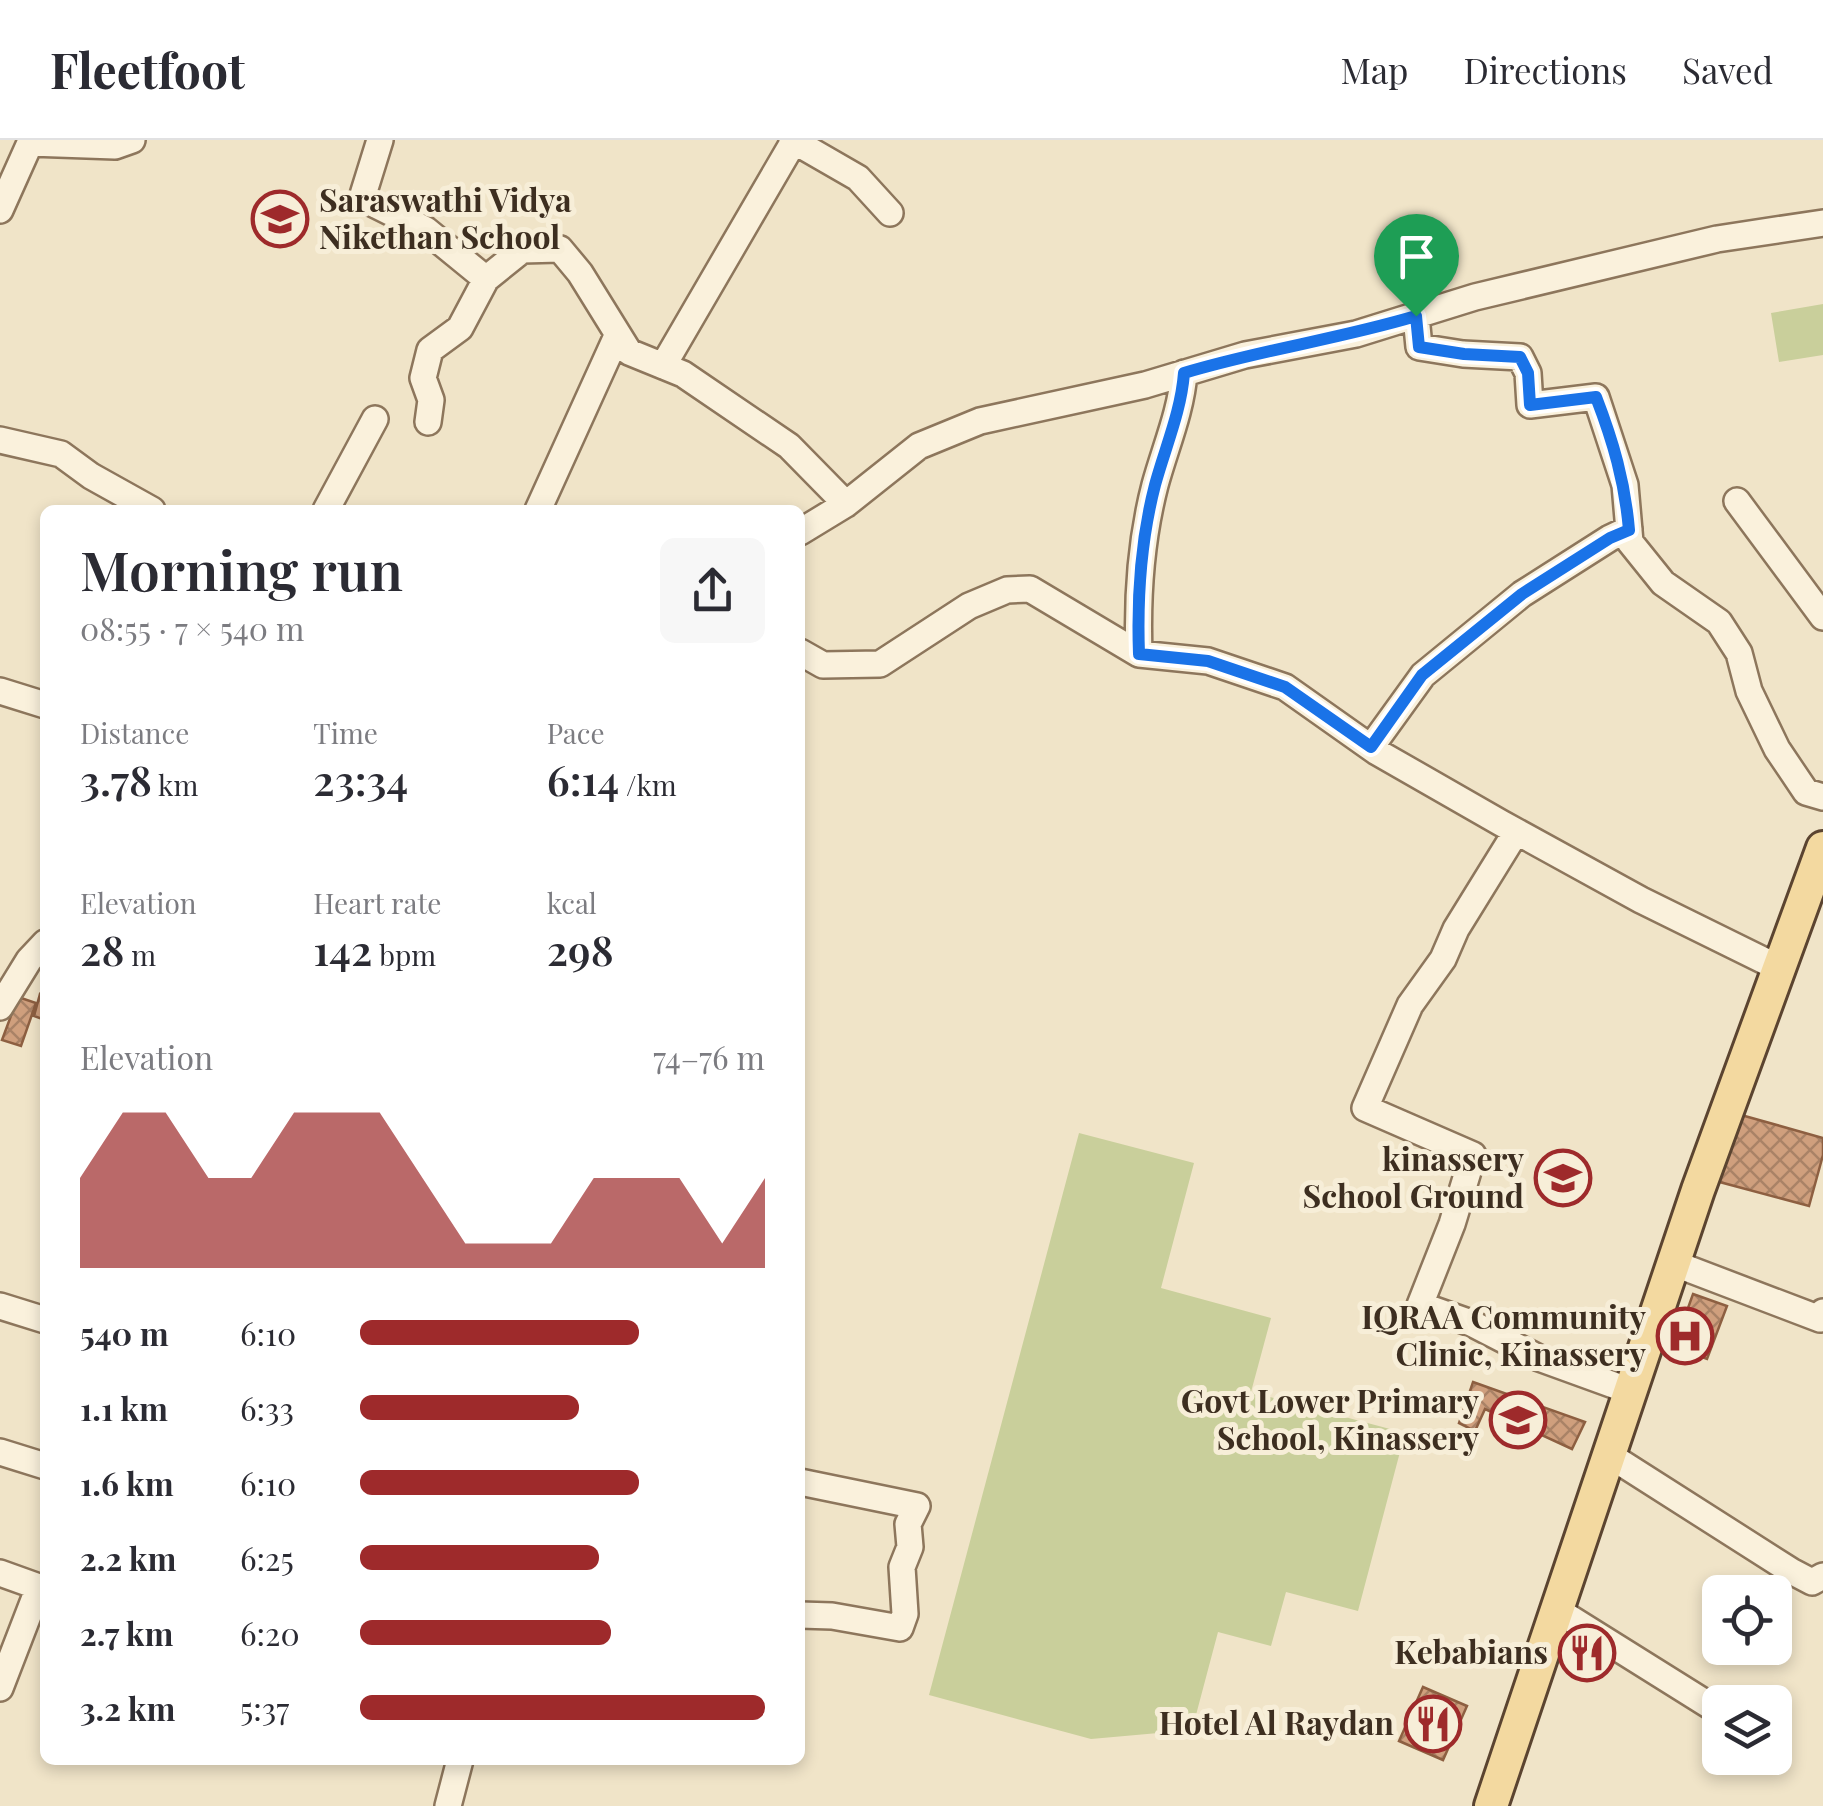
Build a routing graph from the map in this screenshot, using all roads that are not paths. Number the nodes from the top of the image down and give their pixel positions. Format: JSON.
{"nodes":[{"id":1,"x":132,"y":140,"type":"edge"},
{"id":2,"x":380,"y":140,"type":"edge"},
{"id":3,"x":793,"y":140,"type":"edge"},
{"id":4,"x":0,"y":210,"type":"edge"},
{"id":5,"x":890,"y":213,"type":"dead end"},
{"id":6,"x":1823,"y":222,"type":"edge"},
{"id":7,"x":486,"y":279,"type":"junction"},
{"id":8,"x":1416,"y":316,"type":"junction"},
{"id":9,"x":617,"y":336,"type":"junction"},
{"id":10,"x":663,"y":366,"type":"junction"},
{"id":11,"x":1184,"y":373,"type":"junction"},
{"id":12,"x":375,"y":419,"type":"dead end"},
{"id":13,"x":428,"y":422,"type":"dead end"},
{"id":14,"x":0,"y":440,"type":"edge"},
{"id":15,"x":1736,"y":501,"type":"dead end"},
{"id":16,"x":846,"y":504,"type":"junction"},
{"id":17,"x":143,"y":505,"type":"edge"},
{"id":18,"x":329,"y":505,"type":"edge"},
{"id":19,"x":540,"y":505,"type":"edge"},
{"id":20,"x":805,"y":529,"type":"edge"},
{"id":21,"x":1629,"y":530,"type":"junction"},
{"id":22,"x":1823,"y":617,"type":"edge"},
{"id":23,"x":1139,"y":654,"type":"junction"},
{"id":24,"x":805,"y":655,"type":"edge"},
{"id":25,"x":0,"y":691,"type":"edge"},
{"id":26,"x":40,"y":703,"type":"edge"},
{"id":27,"x":1371,"y":747,"type":"junction"},
{"id":28,"x":1823,"y":797,"type":"edge"},
{"id":29,"x":1516,"y":832,"type":"junction"},
{"id":30,"x":1823,"y":848,"type":"edge"},
{"id":31,"x":40,"y":947,"type":"edge"},
{"id":32,"x":1780,"y":968,"type":"junction"},
{"id":33,"x":0,"y":1008,"type":"edge"},
{"id":34,"x":1673,"y":1263,"type":"junction"},
{"id":35,"x":0,"y":1306,"type":"edge"},
{"id":36,"x":1822,"y":1317,"type":"edge"},
{"id":37,"x":40,"y":1318,"type":"edge"},
{"id":38,"x":1630,"y":1391,"type":"junction"},
{"id":39,"x":0,"y":1452,"type":"edge"},
{"id":40,"x":1609,"y":1454,"type":"junction"},
{"id":41,"x":40,"y":1464,"type":"edge"},
{"id":42,"x":805,"y":1483,"type":"edge"},
{"id":43,"x":0,"y":1573,"type":"edge"},
{"id":44,"x":1823,"y":1576,"type":"edge"},
{"id":45,"x":1557,"y":1610,"type":"junction"},
{"id":46,"x":805,"y":1615,"type":"edge"},
{"id":47,"x":0,"y":1688,"type":"edge"},
{"id":48,"x":1702,"y":1701,"type":"edge"},
{"id":49,"x":459,"y":1765,"type":"edge"},
{"id":50,"x":448,"y":1806,"type":"edge"},
{"id":51,"x":1492,"y":1806,"type":"edge"}],
"edges":[{"from":1,"to":4,"type":"street"},
{"from":2,"to":7,"type":"street"},
{"from":3,"to":5,"type":"street"},
{"from":3,"to":10,"type":"street"},
{"from":6,"to":8,"type":"street"},
{"from":7,"to":9,"type":"street"},
{"from":7,"to":13,"type":"street"},
{"from":8,"to":11,"type":"street"},
{"from":8,"to":21,"type":"street"},
{"from":9,"to":10,"type":"street"},
{"from":9,"to":19,"type":"street"},
{"from":10,"to":16,"type":"street"},
{"from":11,"to":16,"type":"street"},
{"from":11,"to":23,"type":"street"},
{"from":12,"to":18,"type":"street"},
{"from":14,"to":17,"type":"street"},
{"from":15,"to":22,"type":"street"},
{"from":16,"to":20,"type":"street"},
{"from":21,"to":27,"type":"street"},
{"from":21,"to":28,"type":"street"},
{"from":23,"to":24,"type":"street"},
{"from":23,"to":27,"type":"street"},
{"from":25,"to":26,"type":"street"},
{"from":27,"to":29,"type":"street"},
{"from":29,"to":32,"type":"street"},
{"from":29,"to":38,"type":"street"},
{"from":30,"to":32,"type":"main road"},
{"from":31,"to":33,"type":"street"},
{"from":32,"to":34,"type":"main road"},
{"from":34,"to":36,"type":"street"},
{"from":34,"to":38,"type":"main road"},
{"from":35,"to":37,"type":"street"},
{"from":38,"to":40,"type":"main road"},
{"from":39,"to":41,"type":"street"},
{"from":40,"to":44,"type":"street"},
{"from":40,"to":45,"type":"main road"},
{"from":42,"to":46,"type":"street"},
{"from":43,"to":47,"type":"street"},
{"from":45,"to":48,"type":"street"},
{"from":45,"to":51,"type":"main road"},
{"from":49,"to":50,"type":"street"}]}
